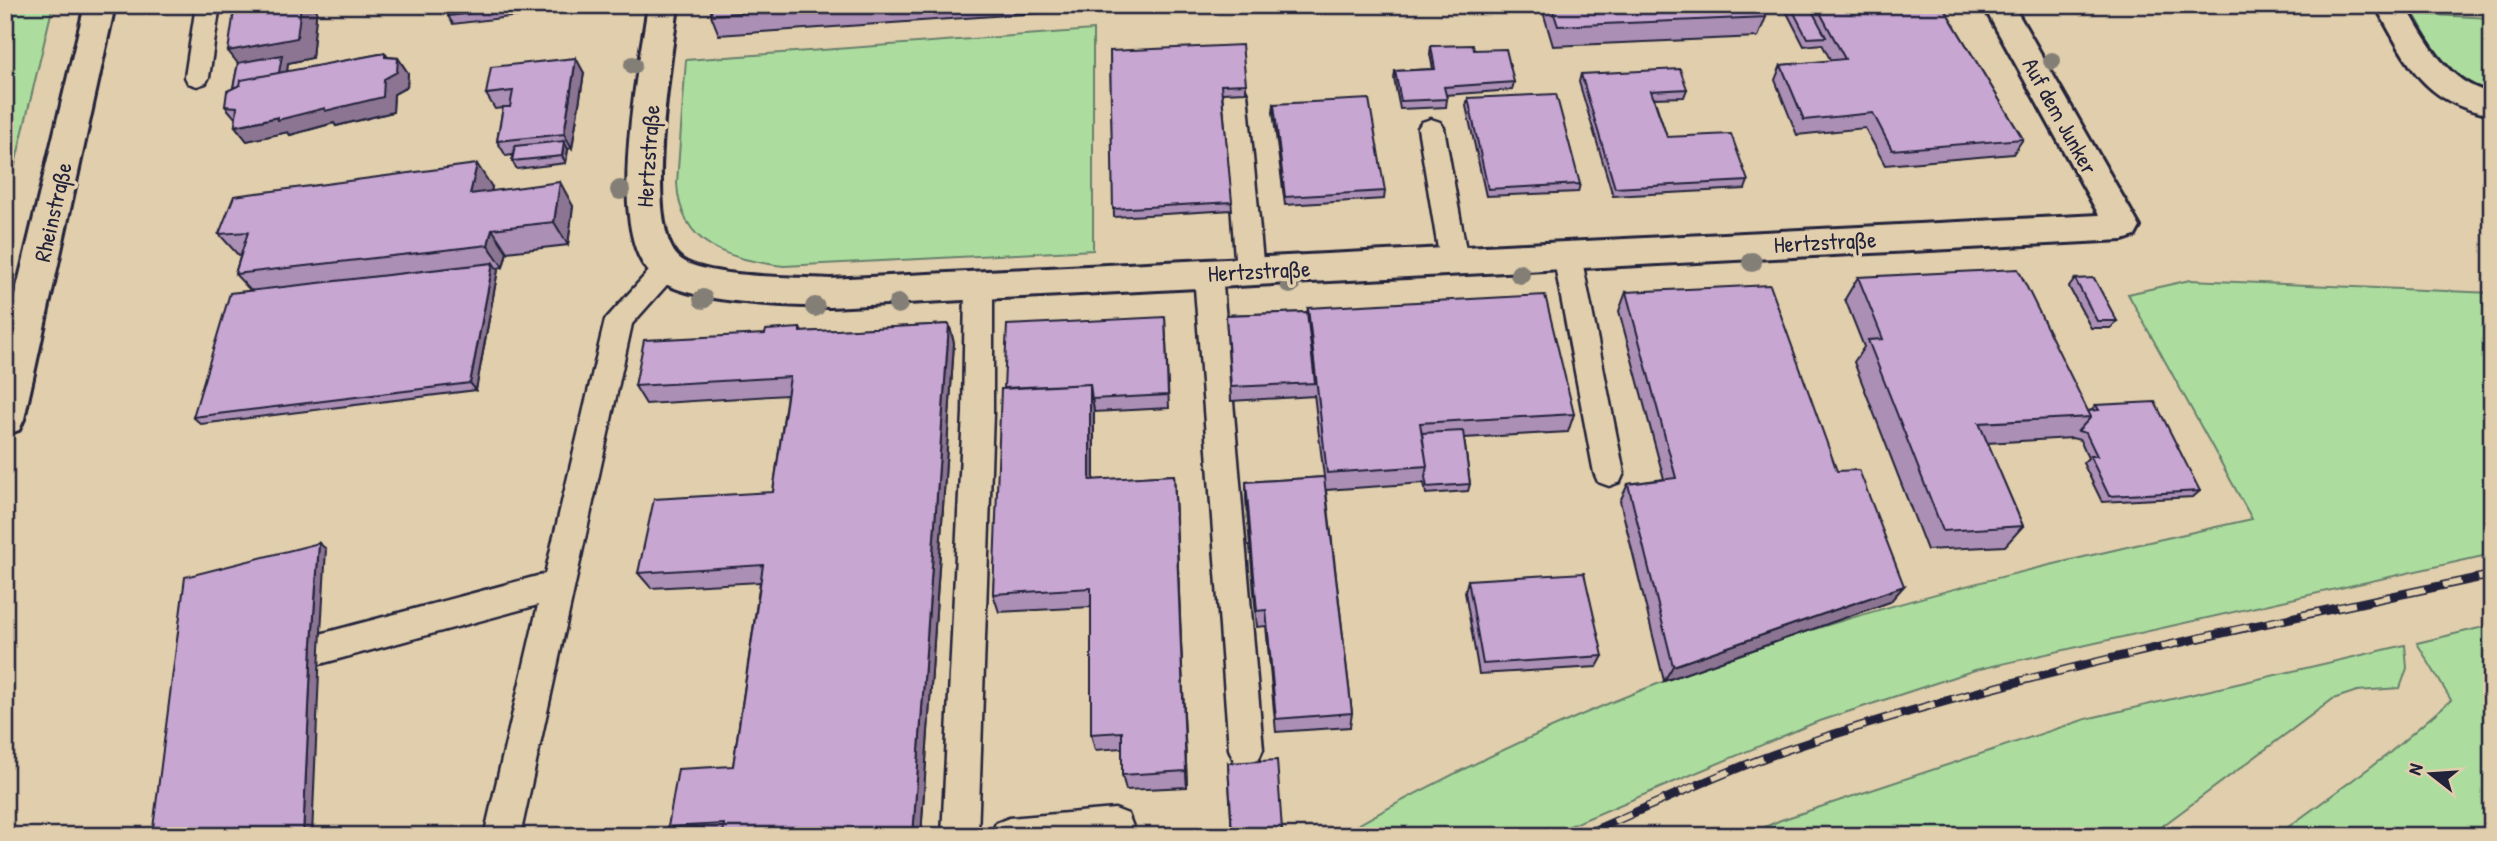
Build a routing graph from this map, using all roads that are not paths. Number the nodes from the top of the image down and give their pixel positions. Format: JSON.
{"nodes":[{"id":1,"x":100,"y":5,"type":"edge"},
{"id":2,"x":208,"y":5,"type":"edge"},
{"id":3,"x":663,"y":5,"type":"edge"},
{"id":4,"x":1998,"y":5,"type":"edge"},
{"id":5,"x":2390,"y":5,"type":"edge"},
{"id":6,"x":197,"y":76,"type":"dead end"},
{"id":7,"x":1234,"y":93,"type":"edge"},
{"id":8,"x":2492,"y":104,"type":"edge"},
{"id":9,"x":1431,"y":128,"type":"dead end"},
{"id":10,"x":2123,"y":227,"type":"joint"},
{"id":11,"x":1567,"y":255,"type":"junction"},
{"id":12,"x":1454,"y":261,"type":"junction"},
{"id":13,"x":667,"y":268,"type":"junction"},
{"id":14,"x":1250,"y":272,"type":"junction"},
{"id":15,"x":1208,"y":274,"type":"junction"},
{"id":16,"x":979,"y":286,"type":"junction"},
{"id":17,"x":5,"y":419,"type":"edge"},
{"id":18,"x":1609,"y":473,"type":"dead end"},
{"id":19,"x":560,"y":585,"type":"junction"},
{"id":20,"x":320,"y":649,"type":"dead end"},
{"id":21,"x":1245,"y":749,"type":"dead end"},
{"id":22,"x":1115,"y":827,"type":"dead end"},
{"id":23,"x":494,"y":833,"type":"edge"},
{"id":24,"x":960,"y":836,"type":"edge"},
{"id":25,"x":1009,"y":836,"type":"edge"}],
"edges":[{"from":1,"to":17,"type":"street","name":"Rheinstraße"},
{"from":2,"to":6,"type":"lane"},
{"from":3,"to":13,"type":"street","name":"Hertzstraße"},
{"from":4,"to":10,"type":"street","name":"Auf dem Junker"},
{"from":5,"to":8,"type":"street"},
{"from":7,"to":14,"type":"lane"},
{"from":9,"to":12,"type":"lane"},
{"from":10,"to":11,"type":"street","name":"Hertzstraße"},
{"from":11,"to":12,"type":"street","name":"Hertzstraße"},
{"from":11,"to":18,"type":"lane"},
{"from":12,"to":14,"type":"street","name":"Hertzstraße"},
{"from":13,"to":16,"type":"street","name":"Hertzstraße"},
{"from":13,"to":19,"type":"lane"},
{"from":14,"to":15,"type":"street","name":"Hertzstraße"},
{"from":15,"to":16,"type":"street","name":"Hertzstraße"},
{"from":15,"to":21,"type":"lane"},
{"from":16,"to":24,"type":"lane"},
{"from":19,"to":20,"type":"lane"},
{"from":19,"to":23,"type":"lane"},
{"from":22,"to":25,"type":"lane"}]}
